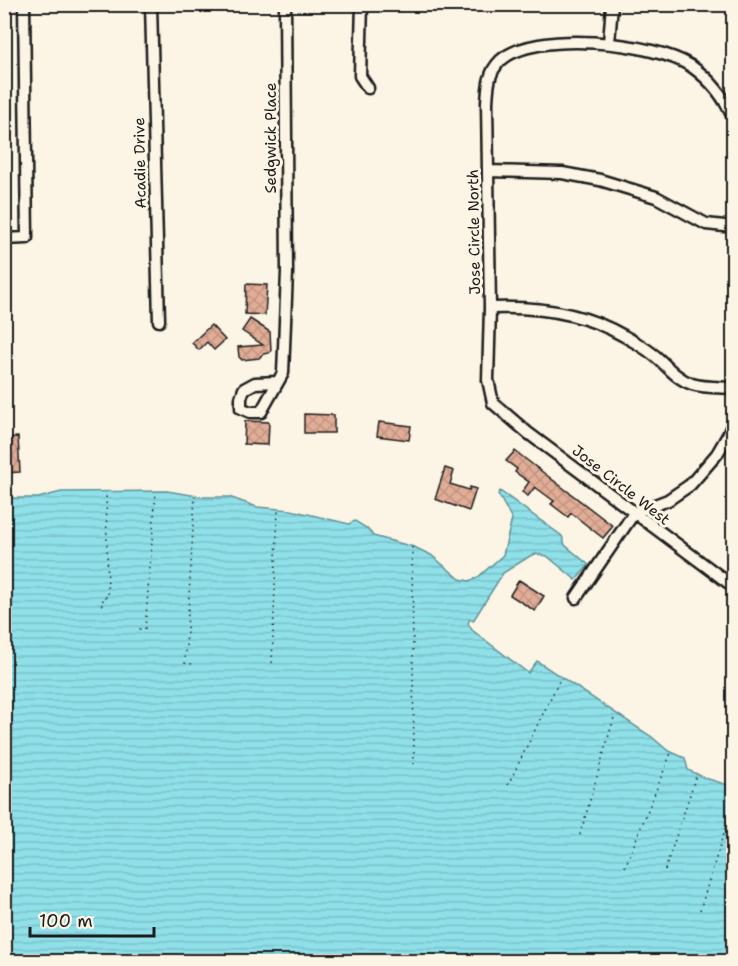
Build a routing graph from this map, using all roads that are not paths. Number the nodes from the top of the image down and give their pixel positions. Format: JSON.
{"nodes":[{"id":1,"x":24,"y":4,"type":"edge"},
{"id":2,"x":151,"y":4,"type":"edge"},
{"id":3,"x":285,"y":4,"type":"edge"},
{"id":4,"x":362,"y":4,"type":"edge"},
{"id":5,"x":612,"y":4,"type":"edge"},
{"id":6,"x":609,"y":43,"type":"junction"},
{"id":7,"x":368,"y":88,"type":"dead end"},
{"id":8,"x":734,"y":120,"type":"edge"},
{"id":9,"x":488,"y":171,"type":"junction"},
{"id":10,"x":734,"y":227,"type":"edge"},
{"id":11,"x":4,"y":239,"type":"edge"},
{"id":12,"x":490,"y":308,"type":"junction"},
{"id":13,"x":159,"y":321,"type":"dead end"},
{"id":14,"x":277,"y":382,"type":"dead end"},
{"id":15,"x":734,"y":388,"type":"edge"},
{"id":16,"x":493,"y":403,"type":"joint"},
{"id":17,"x":734,"y":421,"type":"edge"},
{"id":18,"x":634,"y":513,"type":"junction"},
{"id":19,"x":734,"y":587,"type":"edge"},
{"id":20,"x":576,"y":598,"type":"dead end"}],
"edges":[{"from":1,"to":11,"type":"street"},
{"from":2,"to":13,"type":"street","name":"Acadie Drive"},
{"from":3,"to":14,"type":"street","name":"Sedgwick Place"},
{"from":4,"to":7,"type":"street"},
{"from":5,"to":6,"type":"street"},
{"from":6,"to":8,"type":"street"},
{"from":6,"to":9,"type":"street","name":"Jose Circle North"},
{"from":9,"to":10,"type":"street"},
{"from":9,"to":12,"type":"street","name":"Jose Circle North"},
{"from":12,"to":15,"type":"street"},
{"from":12,"to":16,"type":"street","name":"Jose Circle North"},
{"from":16,"to":18,"type":"street","name":"Jose Circle West"},
{"from":17,"to":18,"type":"street"},
{"from":18,"to":19,"type":"street","name":"Jose Circle West"},
{"from":18,"to":20,"type":"street"}]}
